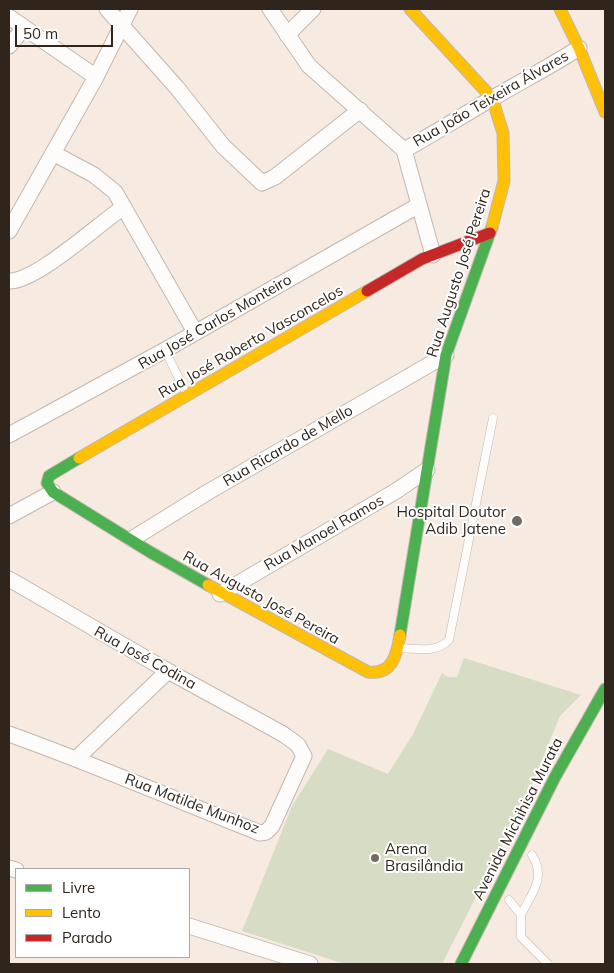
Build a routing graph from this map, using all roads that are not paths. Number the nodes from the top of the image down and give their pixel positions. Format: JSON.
{"nodes":[{"id":1,"x":107,"y":9,"type":"edge"},
{"id":2,"x":130,"y":9,"type":"edge"},
{"id":3,"x":270,"y":9,"type":"edge"},
{"id":4,"x":313,"y":9,"type":"edge"},
{"id":5,"x":410,"y":9,"type":"edge"},
{"id":6,"x":560,"y":9,"type":"edge"},
{"id":7,"x":9,"y":17,"type":"edge"},
{"id":8,"x":121,"y":24,"type":"junction"},
{"id":9,"x":24,"y":28,"type":"junction"},
{"id":10,"x":287,"y":35,"type":"junction"},
{"id":11,"x":9,"y":46,"type":"edge"},
{"id":12,"x":579,"y":48,"type":"junction"},
{"id":13,"x":96,"y":77,"type":"junction"},
{"id":14,"x":492,"y":98,"type":"junction"},
{"id":15,"x":360,"y":110,"type":"junction"},
{"id":16,"x":605,"y":112,"type":"edge"},
{"id":17,"x":404,"y":150,"type":"junction"},
{"id":18,"x":53,"y":153,"type":"junction"},
{"id":19,"x":419,"y":205,"type":"junction"},
{"id":20,"x":124,"y":207,"type":"junction"},
{"id":21,"x":10,"y":224,"type":"edge"},
{"id":22,"x":490,"y":233,"type":"junction"},
{"id":23,"x":433,"y":254,"type":"junction"},
{"id":24,"x":9,"y":281,"type":"edge"},
{"id":25,"x":196,"y":332,"type":"junction"},
{"id":26,"x":165,"y":350,"type":"junction"},
{"id":27,"x":446,"y":355,"type":"junction"},
{"id":28,"x":188,"y":397,"type":"junction"},
{"id":29,"x":493,"y":418,"type":"dead end"},
{"id":30,"x":9,"y":435,"type":"edge"},
{"id":31,"x":427,"y":470,"type":"junction"},
{"id":32,"x":53,"y":492,"type":"junction"},
{"id":33,"x":9,"y":516,"type":"edge"},
{"id":34,"x":132,"y":539,"type":"junction"},
{"id":35,"x":9,"y":579,"type":"edge"},
{"id":36,"x":220,"y":594,"type":"junction"},
{"id":37,"x":398,"y":648,"type":"junction"},
{"id":38,"x":168,"y":671,"type":"junction"},
{"id":39,"x":605,"y":689,"type":"edge"},
{"id":40,"x":9,"y":734,"type":"edge"},
{"id":41,"x":283,"y":734,"type":"joint"},
{"id":42,"x":77,"y":758,"type":"junction"},
{"id":43,"x":531,"y":856,"type":"dead end"},
{"id":44,"x":509,"y":900,"type":"dead end"},
{"id":45,"x":521,"y":915,"type":"junction"},
{"id":46,"x":190,"y":926,"type":"edge"},
{"id":47,"x":310,"y":964,"type":"edge"},
{"id":48,"x":461,"y":964,"type":"edge"},
{"id":49,"x":548,"y":964,"type":"edge"}],
"edges":[{"from":1,"to":8,"type":"street"},
{"from":2,"to":8,"type":"street"},
{"from":3,"to":10,"type":"street"},
{"from":4,"to":10,"type":"street"},
{"from":5,"to":14,"type":"street","name":"Rua Augusto José Pereira"},
{"from":6,"to":12,"type":"street"},
{"from":7,"to":9,"type":"street"},
{"from":8,"to":13,"type":"street"},
{"from":8,"to":15,"type":"street"},
{"from":9,"to":11,"type":"street"},
{"from":9,"to":13,"type":"street"},
{"from":10,"to":15,"type":"street"},
{"from":12,"to":14,"type":"street","name":"Rua João Teixeira Álvares"},
{"from":12,"to":16,"type":"street"},
{"from":13,"to":18,"type":"street"},
{"from":14,"to":17,"type":"street","name":"Rua João Teixeira Álvares"},
{"from":14,"to":22,"type":"street","name":"Rua Augusto José Pereira"},
{"from":15,"to":17,"type":"street"},
{"from":17,"to":19,"type":"street"},
{"from":18,"to":20,"type":"street"},
{"from":18,"to":21,"type":"street"},
{"from":19,"to":23,"type":"street"},
{"from":19,"to":25,"type":"street","name":"Rua José Carlos Monteiro"},
{"from":20,"to":24,"type":"street"},
{"from":20,"to":25,"type":"street"},
{"from":22,"to":23,"type":"street","name":"Rua José Roberto Vasconcelos"},
{"from":22,"to":27,"type":"street","name":"Rua Augusto José Pereira"},
{"from":23,"to":28,"type":"street","name":"Rua José Roberto Vasconcelos"},
{"from":25,"to":26,"type":"street","name":"Rua José Carlos Monteiro"},
{"from":26,"to":28,"type":"lane"},
{"from":26,"to":30,"type":"street","name":"Rua José Carlos Monteiro"},
{"from":27,"to":31,"type":"street","name":"Rua Augusto José Pereira"},
{"from":27,"to":34,"type":"street","name":"Rua Ricardo de Mello"},
{"from":28,"to":32,"type":"street","name":"Rua José Roberto Vasconcelos"},
{"from":29,"to":37,"type":"lane"},
{"from":31,"to":36,"type":"street","name":"Rua Manoel Ramos"},
{"from":31,"to":37,"type":"street","name":"Rua Augusto José Pereira"},
{"from":32,"to":33,"type":"street"},
{"from":32,"to":34,"type":"street","name":"Rua Augusto José Pereira"},
{"from":34,"to":36,"type":"street","name":"Rua Augusto José Pereira"},
{"from":35,"to":38,"type":"street","name":"Rua José Codina"},
{"from":36,"to":37,"type":"street","name":"Rua Augusto José Pereira"},
{"from":38,"to":41,"type":"street","name":"Rua José Codina"},
{"from":38,"to":42,"type":"street"},
{"from":39,"to":48,"type":"street","name":"Avenida Michihisa Murata"},
{"from":40,"to":42,"type":"street","name":"Rua Matilde Munhoz"},
{"from":41,"to":42,"type":"street","name":"Rua Matilde Munhoz"},
{"from":43,"to":45,"type":"lane"},
{"from":44,"to":45,"type":"lane"},
{"from":45,"to":49,"type":"lane"},
{"from":46,"to":47,"type":"street"}]}
